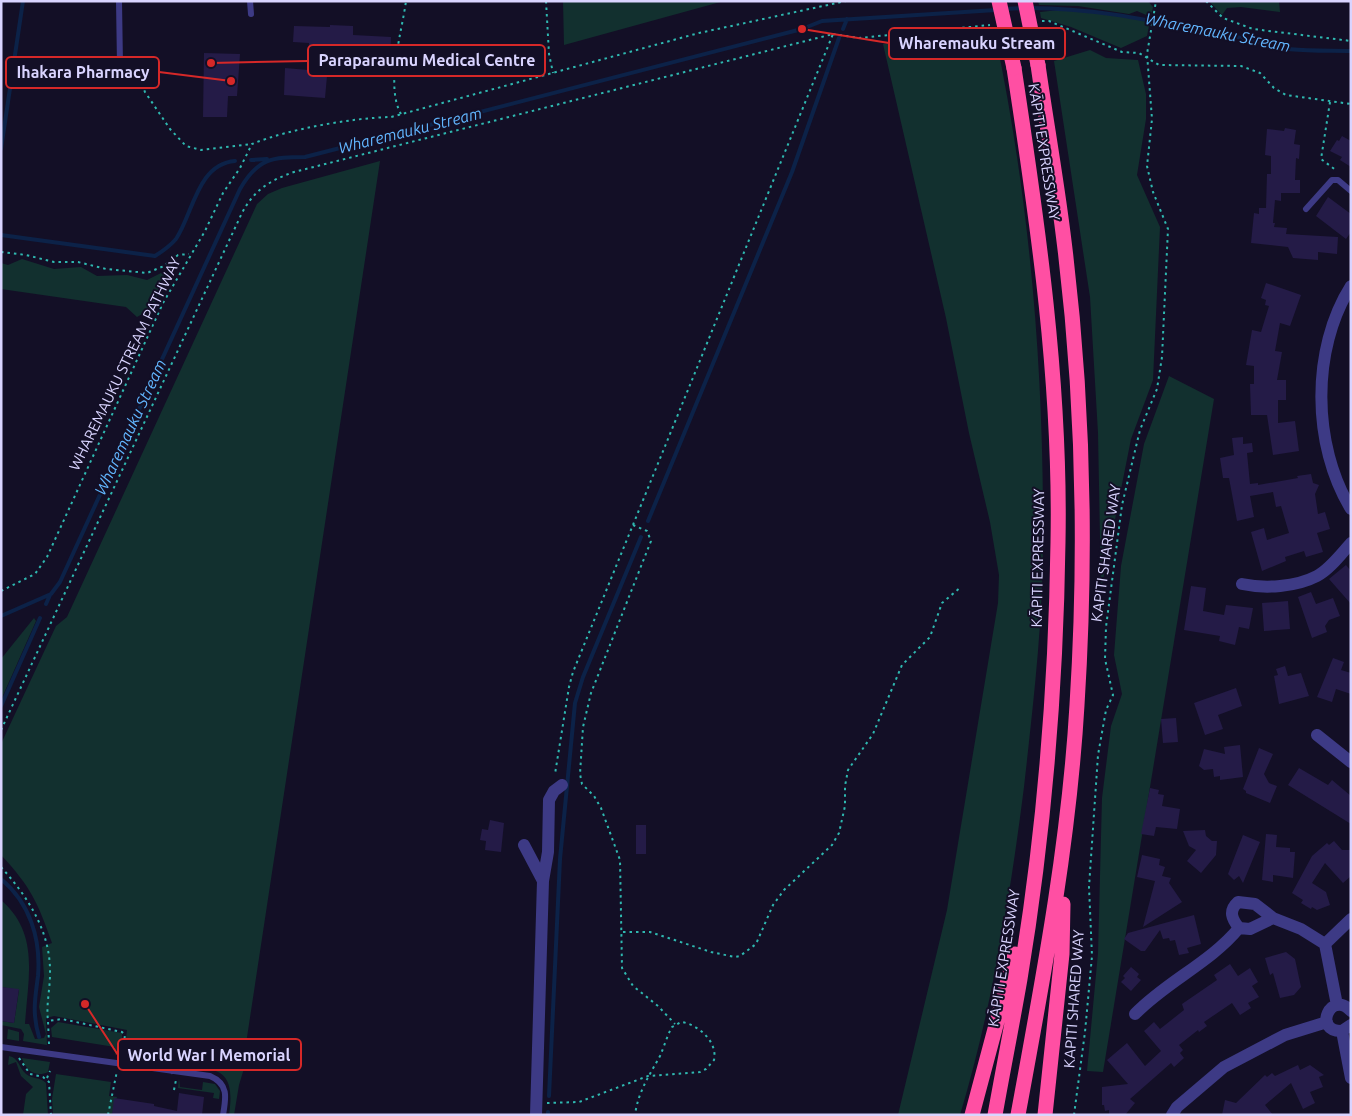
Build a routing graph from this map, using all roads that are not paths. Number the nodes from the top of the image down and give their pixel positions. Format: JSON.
{"nodes":[{"id":1,"x":119,"y":1,"type":"edge"},
{"id":2,"x":250,"y":1,"type":"edge"},
{"id":3,"x":999,"y":1,"type":"edge"},
{"id":4,"x":1025,"y":1,"type":"edge"},
{"id":5,"x":251,"y":14,"type":"dead end"},
{"id":6,"x":120,"y":65,"type":"road end"},
{"id":7,"x":1351,"y":190,"type":"edge"},
{"id":8,"x":1306,"y":209,"type":"dead end"},
{"id":9,"x":1351,"y":286,"type":"edge"},
{"id":10,"x":1351,"y":509,"type":"edge"},
{"id":11,"x":1351,"y":544,"type":"edge"},
{"id":12,"x":1242,"y":584,"type":"dead end"},
{"id":13,"x":1317,"y":735,"type":"dead end"},
{"id":14,"x":1351,"y":762,"type":"edge"},
{"id":15,"x":559,"y":786,"type":"road end"},
{"id":16,"x":524,"y":845,"type":"dead end"},
{"id":17,"x":1064,"y":847,"type":"junction"},
{"id":18,"x":543,"y":881,"type":"junction"},
{"id":19,"x":1033,"y":886,"type":"junction"},
{"id":20,"x":1273,"y":918,"type":"junction"},
{"id":21,"x":1351,"y":919,"type":"edge"},
{"id":22,"x":1239,"y":928,"type":"junction"},
{"id":23,"x":1325,"y":944,"type":"junction"},
{"id":24,"x":1337,"y":1005,"type":"junction"},
{"id":25,"x":1351,"y":1011,"type":"edge"},
{"id":26,"x":1135,"y":1014,"type":"dead end"},
{"id":27,"x":1327,"y":1022,"type":"junction"},
{"id":28,"x":1346,"y":1028,"type":"edge"},
{"id":29,"x":1,"y":1046,"type":"edge"},
{"id":30,"x":1351,"y":1078,"type":"edge"},
{"id":31,"x":536,"y":1109,"type":"edge"},
{"id":32,"x":223,"y":1115,"type":"edge"},
{"id":33,"x":972,"y":1115,"type":"edge"},
{"id":34,"x":994,"y":1115,"type":"edge"},
{"id":35,"x":1018,"y":1115,"type":"edge"},
{"id":36,"x":1045,"y":1115,"type":"edge"},
{"id":37,"x":1172,"y":1115,"type":"edge"}],
"edges":[{"from":1,"to":6,"type":"lane"},
{"from":2,"to":5,"type":"lane"},
{"from":3,"to":19,"type":"highway","name":"KĀPITI EXPRESSWAY","bridge":true},
{"from":4,"to":17,"type":"highway","name":"KĀPITI EXPRESSWAY","bridge":true},
{"from":7,"to":8,"type":"lane"},
{"from":9,"to":10,"type":"street"},
{"from":11,"to":12,"type":"street"},
{"from":13,"to":14,"type":"street"},
{"from":15,"to":18,"type":"street"},
{"from":16,"to":18,"type":"street"},
{"from":17,"to":35,"type":"highway","name":"KĀPITI EXPRESSWAY"},
{"from":17,"to":36,"type":"highway"},
{"from":18,"to":31,"type":"street"},
{"from":19,"to":33,"type":"highway"},
{"from":19,"to":34,"type":"highway","name":"KĀPITI EXPRESSWAY"},
{"from":20,"to":22,"type":"street"},
{"from":20,"to":22,"type":"street"},
{"from":20,"to":23,"type":"street"},
{"from":21,"to":23,"type":"street"},
{"from":22,"to":26,"type":"street"},
{"from":23,"to":24,"type":"street"},
{"from":24,"to":25,"type":"street"},
{"from":24,"to":27,"type":"street"},
{"from":27,"to":28,"type":"street"},
{"from":27,"to":37,"type":"street"},
{"from":28,"to":30,"type":"street"},
{"from":29,"to":32,"type":"lane"}]}
